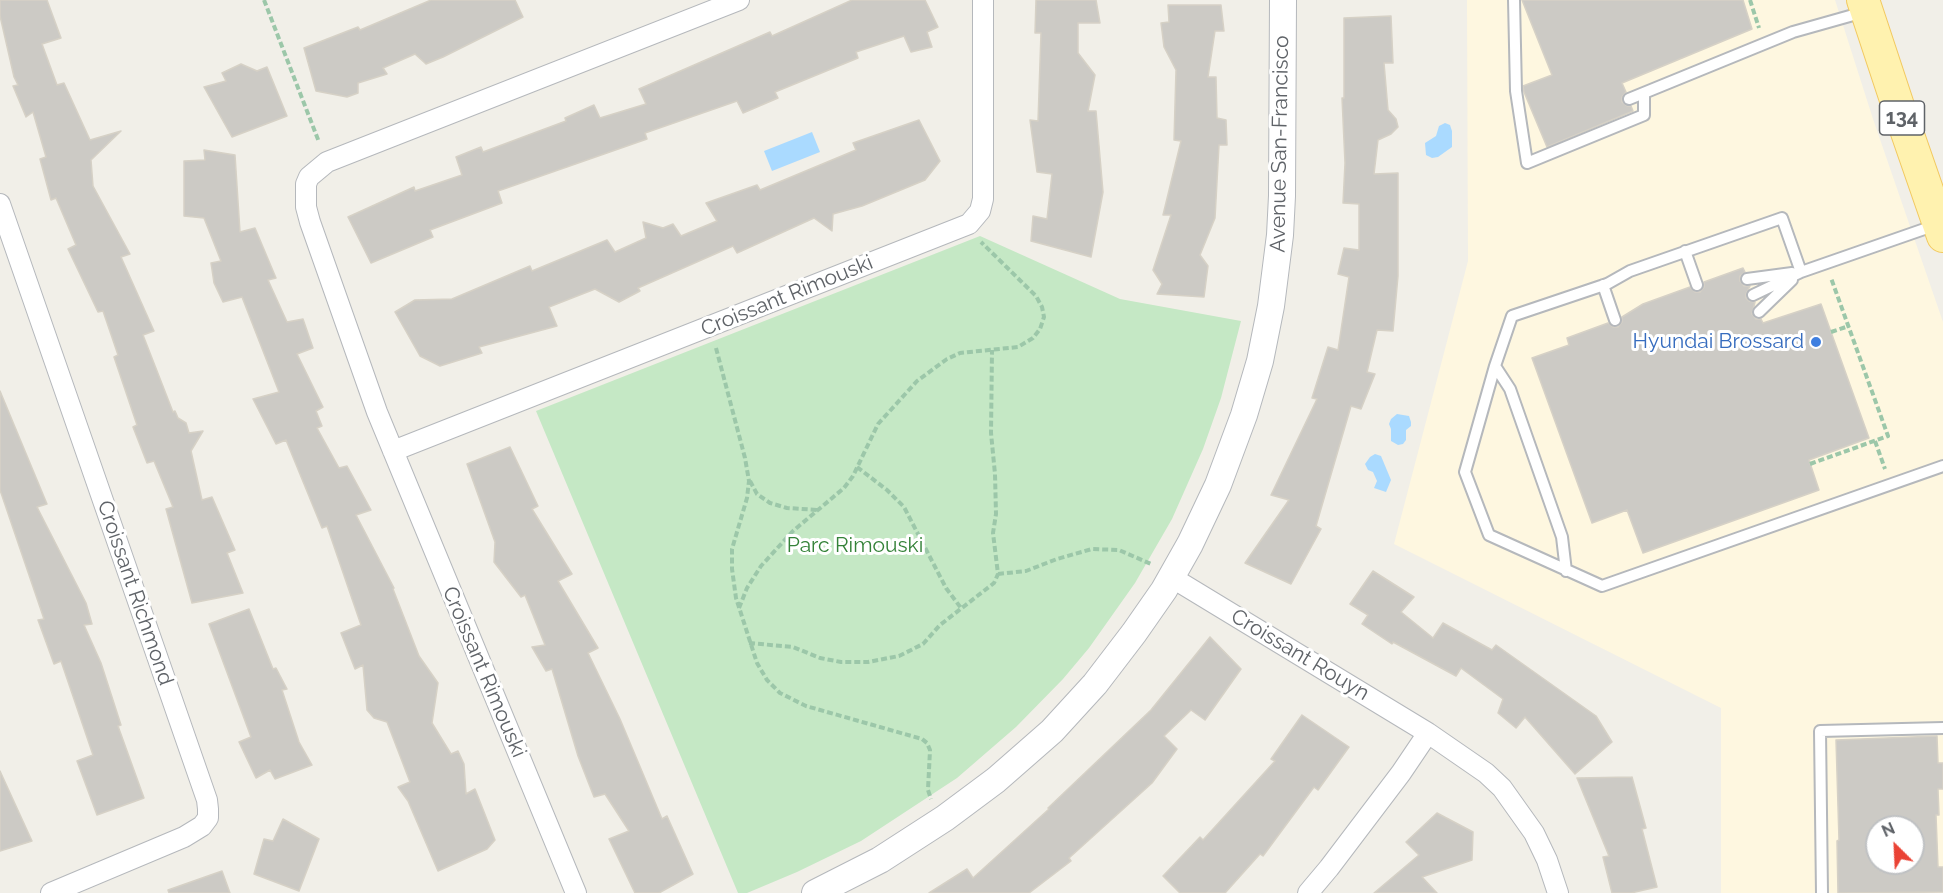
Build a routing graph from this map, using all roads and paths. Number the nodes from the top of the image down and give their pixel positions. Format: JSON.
{"nodes":[{"id":1,"x":264,"y":0,"type":"edge"},
{"id":2,"x":739,"y":0,"type":"edge"},
{"id":3,"x":983,"y":0,"type":"edge"},
{"id":4,"x":1283,"y":0,"type":"edge"},
{"id":5,"x":1514,"y":0,"type":"edge"},
{"id":6,"x":1750,"y":0,"type":"edge"},
{"id":7,"x":1865,"y":5,"type":"edge"},
{"id":8,"x":1760,"y":31,"type":"dead end"},
{"id":9,"x":1644,"y":93,"type":"junction"},
{"id":10,"x":1629,"y":99,"type":"dead end"},
{"id":11,"x":322,"y":150,"type":"dead end"},
{"id":12,"x":0,"y":204,"type":"edge"},
{"id":13,"x":1941,"y":230,"type":"edge"},
{"id":14,"x":976,"y":237,"type":"dead end"},
{"id":15,"x":1685,"y":251,"type":"junction"},
{"id":16,"x":1801,"y":272,"type":"junction"},
{"id":17,"x":1747,"y":279,"type":"dead end"},
{"id":18,"x":1832,"y":281,"type":"dead end"},
{"id":19,"x":1603,"y":285,"type":"junction"},
{"id":20,"x":1697,"y":285,"type":"dead end"},
{"id":21,"x":1753,"y":296,"type":"dead end"},
{"id":22,"x":1759,"y":312,"type":"dead end"},
{"id":23,"x":1616,"y":320,"type":"dead end"},
{"id":24,"x":1849,"y":326,"type":"junction"},
{"id":25,"x":1831,"y":332,"type":"dead end"},
{"id":26,"x":714,"y":340,"type":"dead end"},
{"id":27,"x":992,"y":350,"type":"junction"},
{"id":28,"x":1495,"y":366,"type":"junction"},
{"id":29,"x":1875,"y":441,"type":"junction"},
{"id":30,"x":393,"y":452,"type":"junction"},
{"id":31,"x":1810,"y":464,"type":"dead end"},
{"id":32,"x":1943,"y":466,"type":"edge"},
{"id":33,"x":857,"y":467,"type":"junction"},
{"id":34,"x":749,"y":481,"type":"junction"},
{"id":35,"x":1890,"y":484,"type":"junction"},
{"id":36,"x":818,"y":510,"type":"junction"},
{"id":37,"x":1161,"y":570,"type":"junction"},
{"id":38,"x":1566,"y":571,"type":"junction"},
{"id":39,"x":998,"y":574,"type":"junction"},
{"id":40,"x":740,"y":608,"type":"junction"},
{"id":41,"x":961,"y":608,"type":"junction"},
{"id":42,"x":749,"y":643,"type":"junction"},
{"id":43,"x":1943,"y":728,"type":"edge"},
{"id":44,"x":1428,"y":734,"type":"junction"},
{"id":45,"x":931,"y":800,"type":"dead end"},
{"id":46,"x":51,"y":893,"type":"edge"},
{"id":47,"x":576,"y":893,"type":"edge"},
{"id":48,"x":815,"y":893,"type":"edge"},
{"id":49,"x":1308,"y":893,"type":"edge"},
{"id":50,"x":1558,"y":893,"type":"edge"},
{"id":51,"x":1822,"y":893,"type":"edge"}],
"edges":[{"from":1,"to":11,"type":"path"},
{"from":2,"to":30,"type":"street","name":"Croissant Rimouski"},
{"from":3,"to":30,"type":"street","name":"Croissant Rimouski"},
{"from":4,"to":37,"type":"street","name":"Avenue San-Francisco"},
{"from":5,"to":9,"type":"lane"},
{"from":6,"to":8,"type":"path"},
{"from":7,"to":9,"type":"lane"},
{"from":7,"to":13,"type":"main road","number":"134"},
{"from":9,"to":10,"type":"lane"},
{"from":12,"to":46,"type":"street","name":"Croissant Richmond"},
{"from":13,"to":16,"type":"lane"},
{"from":14,"to":27,"type":"path"},
{"from":15,"to":16,"type":"lane"},
{"from":15,"to":19,"type":"lane"},
{"from":15,"to":20,"type":"lane"},
{"from":16,"to":17,"type":"lane"},
{"from":16,"to":21,"type":"lane"},
{"from":16,"to":22,"type":"lane"},
{"from":18,"to":24,"type":"path"},
{"from":19,"to":23,"type":"lane"},
{"from":19,"to":28,"type":"lane"},
{"from":24,"to":25,"type":"path"},
{"from":24,"to":29,"type":"path"},
{"from":26,"to":34,"type":"path"},
{"from":27,"to":33,"type":"path"},
{"from":27,"to":39,"type":"path"},
{"from":28,"to":38,"type":"lane"},
{"from":28,"to":38,"type":"lane"},
{"from":29,"to":31,"type":"path"},
{"from":29,"to":35,"type":"path"},
{"from":30,"to":47,"type":"street","name":"Croissant Rimouski"},
{"from":32,"to":35,"type":"lane"},
{"from":33,"to":36,"type":"path"},
{"from":33,"to":41,"type":"path"},
{"from":34,"to":36,"type":"path"},
{"from":34,"to":40,"type":"path"},
{"from":35,"to":38,"type":"lane"},
{"from":36,"to":40,"type":"path"},
{"from":37,"to":39,"type":"path"},
{"from":37,"to":44,"type":"street","name":"Croissant Rouyn"},
{"from":37,"to":48,"type":"street","name":"Avenue San-Francisco"},
{"from":39,"to":41,"type":"path"},
{"from":40,"to":42,"type":"path"},
{"from":41,"to":42,"type":"path"},
{"from":42,"to":45,"type":"path"},
{"from":43,"to":51,"type":"lane"},
{"from":44,"to":49,"type":"street"},
{"from":44,"to":50,"type":"street","name":"Croissant Rouyn"}]}
